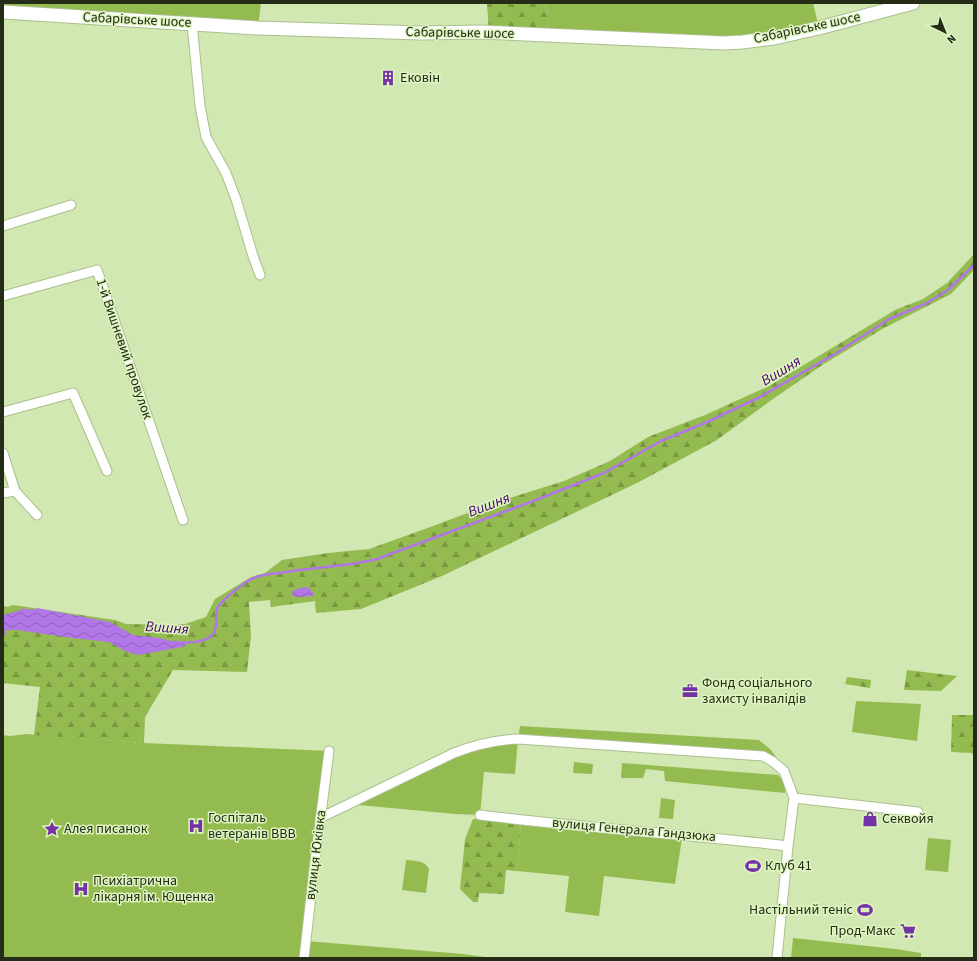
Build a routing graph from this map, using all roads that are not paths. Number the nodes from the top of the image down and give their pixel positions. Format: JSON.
{"nodes":[{"id":1,"x":914,"y":3,"type":"edge"},
{"id":2,"x":3,"y":12,"type":"edge"},
{"id":3,"x":192,"y":23,"type":"junction"},
{"id":4,"x":71,"y":204,"type":"dead end"},
{"id":5,"x":3,"y":226,"type":"edge"},
{"id":6,"x":260,"y":275,"type":"dead end"},
{"id":7,"x":3,"y":296,"type":"edge"},
{"id":8,"x":3,"y":412,"type":"edge"},
{"id":9,"x":3,"y":453,"type":"edge"},
{"id":10,"x":107,"y":471,"type":"dead end"},
{"id":11,"x":15,"y":491,"type":"junction"},
{"id":12,"x":3,"y":493,"type":"edge"},
{"id":13,"x":37,"y":515,"type":"dead end"},
{"id":14,"x":183,"y":520,"type":"dead end"},
{"id":15,"x":329,"y":752,"type":"dead end"},
{"id":16,"x":794,"y":798,"type":"junction"},
{"id":17,"x":918,"y":812,"type":"dead end"},
{"id":18,"x":480,"y":815,"type":"dead end"},
{"id":19,"x":320,"y":818,"type":"junction"},
{"id":20,"x":788,"y":846,"type":"junction"},
{"id":21,"x":304,"y":958,"type":"edge"},
{"id":22,"x":777,"y":958,"type":"edge"}],
"edges":[{"from":1,"to":3,"type":"street","name":"Сабарівське шосе"},
{"from":2,"to":3,"type":"street","name":"Сабарівське шосе"},
{"from":3,"to":6,"type":"street"},
{"from":4,"to":5,"type":"street"},
{"from":7,"to":14,"type":"street","name":"1-й Вишневий провулок"},
{"from":8,"to":10,"type":"street"},
{"from":9,"to":11,"type":"street"},
{"from":11,"to":12,"type":"street"},
{"from":11,"to":13,"type":"street"},
{"from":15,"to":19,"type":"street","name":"вулиця Юківка"},
{"from":16,"to":17,"type":"street"},
{"from":16,"to":19,"type":"street"},
{"from":16,"to":20,"type":"street"},
{"from":18,"to":20,"type":"street","name":"вулиця Генерала Гандзюка"},
{"from":19,"to":21,"type":"street","name":"вулиця Юківка"},
{"from":20,"to":22,"type":"street"}]}
